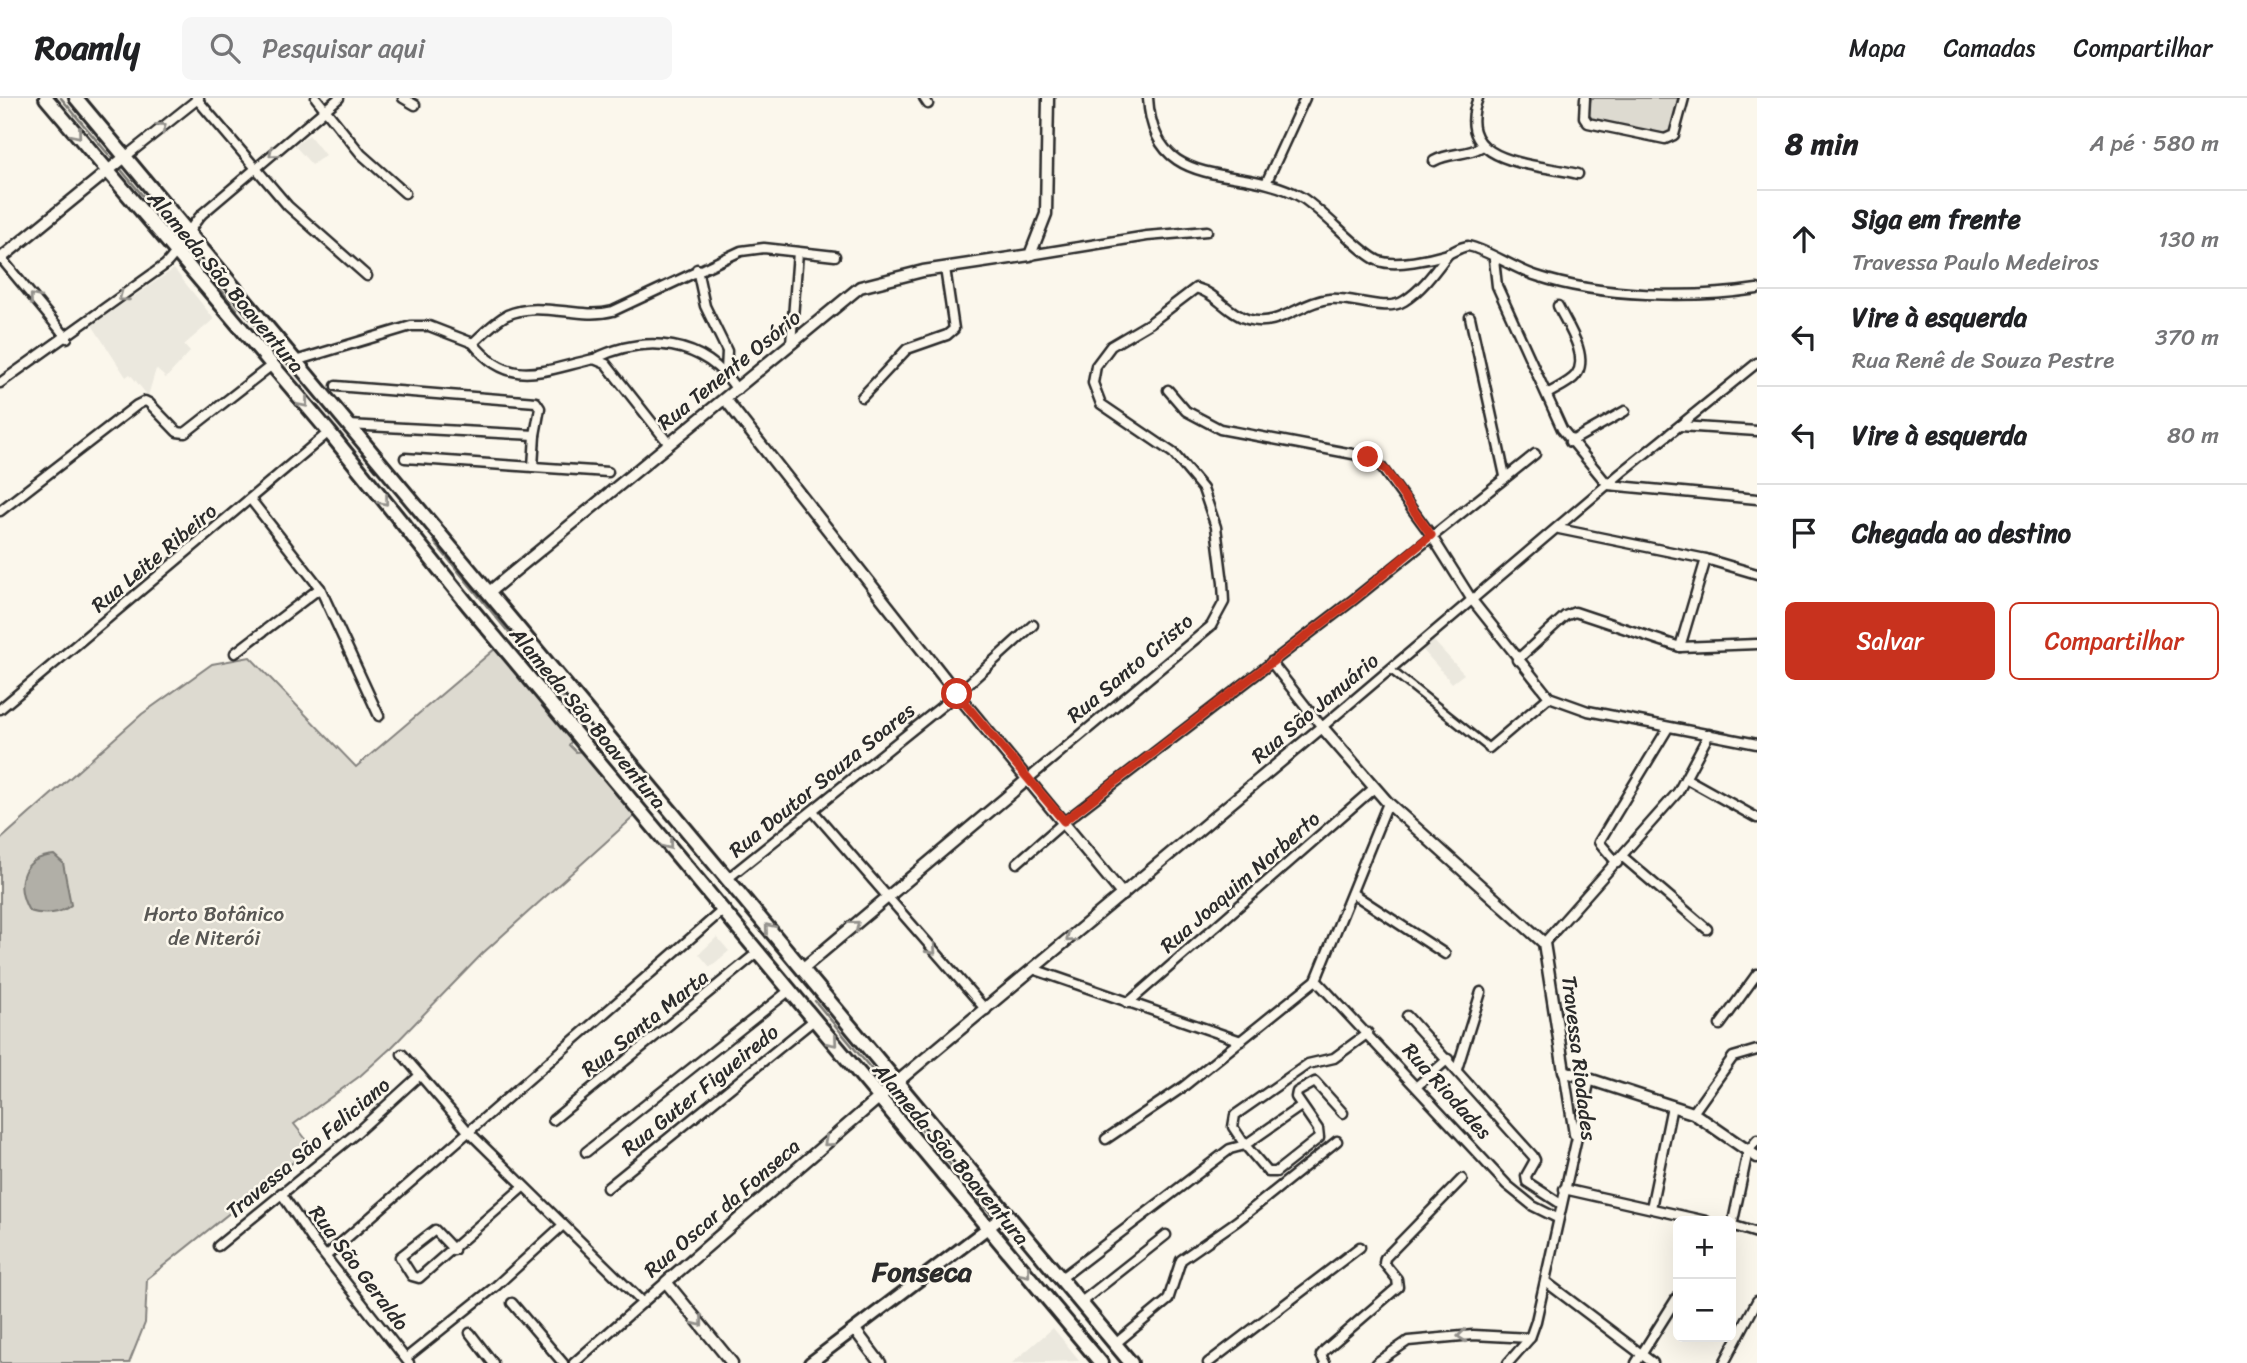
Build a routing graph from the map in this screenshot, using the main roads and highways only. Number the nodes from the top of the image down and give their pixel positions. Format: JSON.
{"nodes":[{"id":1,"x":46,"y":98,"type":"edge"},
{"id":2,"x":76,"y":98,"type":"edge"},
{"id":3,"x":1006,"y":1214,"type":"junction"},
{"id":4,"x":989,"y":1228,"type":"junction"},
{"id":5,"x":810,"y":1363,"type":"edge"},
{"id":6,"x":1101,"y":1363,"type":"edge"},
{"id":7,"x":1130,"y":1363,"type":"edge"}],
"edges":[{"from":1,"to":4,"type":"highway","name":"Alameda São Boaventura","one_way":true},
{"from":3,"to":2,"type":"highway","name":"Alameda São Boaventura","one_way":true},
{"from":3,"to":4,"type":"main road"},
{"from":3,"to":7,"type":"highway","name":"Alameda São Boaventura"},
{"from":4,"to":5,"type":"main road"},
{"from":4,"to":6,"type":"highway","name":"Alameda São Boaventura","one_way":true}]}
